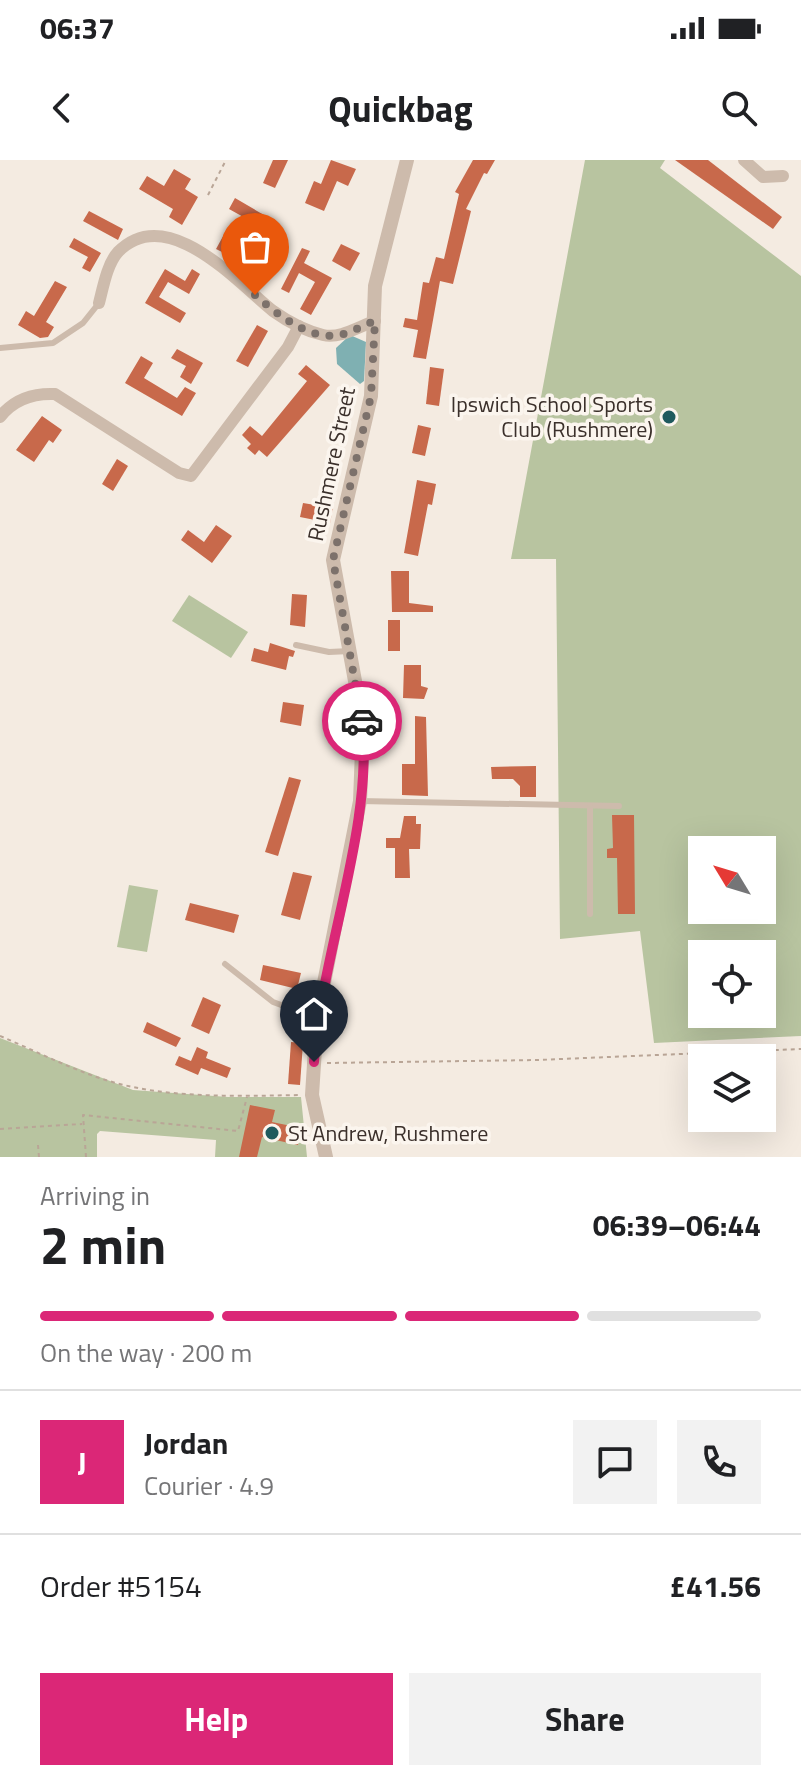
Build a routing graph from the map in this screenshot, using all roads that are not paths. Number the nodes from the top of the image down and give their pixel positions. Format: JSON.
{"nodes":[{"id":1,"x":407,"y":160,"type":"edge"},
{"id":2,"x":744,"y":160,"type":"edge"},
{"id":3,"x":783,"y":176,"type":"dead end"},
{"id":4,"x":99,"y":303,"type":"joint"},
{"id":5,"x":375,"y":321,"type":"junction"},
{"id":6,"x":299,"y":326,"type":"junction"},
{"id":7,"x":0,"y":348,"type":"edge"},
{"id":8,"x":0,"y":417,"type":"edge"},
{"id":9,"x":296,"y":645,"type":"dead end"},
{"id":10,"x":350,"y":651,"type":"junction"},
{"id":11,"x":360,"y":801,"type":"junction"},
{"id":12,"x":590,"y":806,"type":"junction"},
{"id":13,"x":619,"y":806,"type":"dead end"},
{"id":14,"x":590,"y":914,"type":"dead end"},
{"id":15,"x":225,"y":964,"type":"dead end"},
{"id":16,"x":317,"y":1018,"type":"junction"},
{"id":17,"x":326,"y":1157,"type":"edge"}],
"edges":[{"from":1,"to":5,"type":"street","name":"Rushmere Street"},
{"from":2,"to":3,"type":"street"},
{"from":4,"to":6,"type":"street"},
{"from":4,"to":7,"type":"lane"},
{"from":5,"to":6,"type":"street"},
{"from":5,"to":10,"type":"street","name":"Rushmere Street"},
{"from":6,"to":8,"type":"street"},
{"from":9,"to":10,"type":"lane"},
{"from":10,"to":11,"type":"street","name":"Rushmere Street"},
{"from":11,"to":12,"type":"lane"},
{"from":11,"to":16,"type":"street","name":"Rushmere Street"},
{"from":12,"to":13,"type":"lane"},
{"from":12,"to":14,"type":"lane"},
{"from":15,"to":16,"type":"lane"},
{"from":16,"to":17,"type":"street","name":"Rushmere Street"}]}
